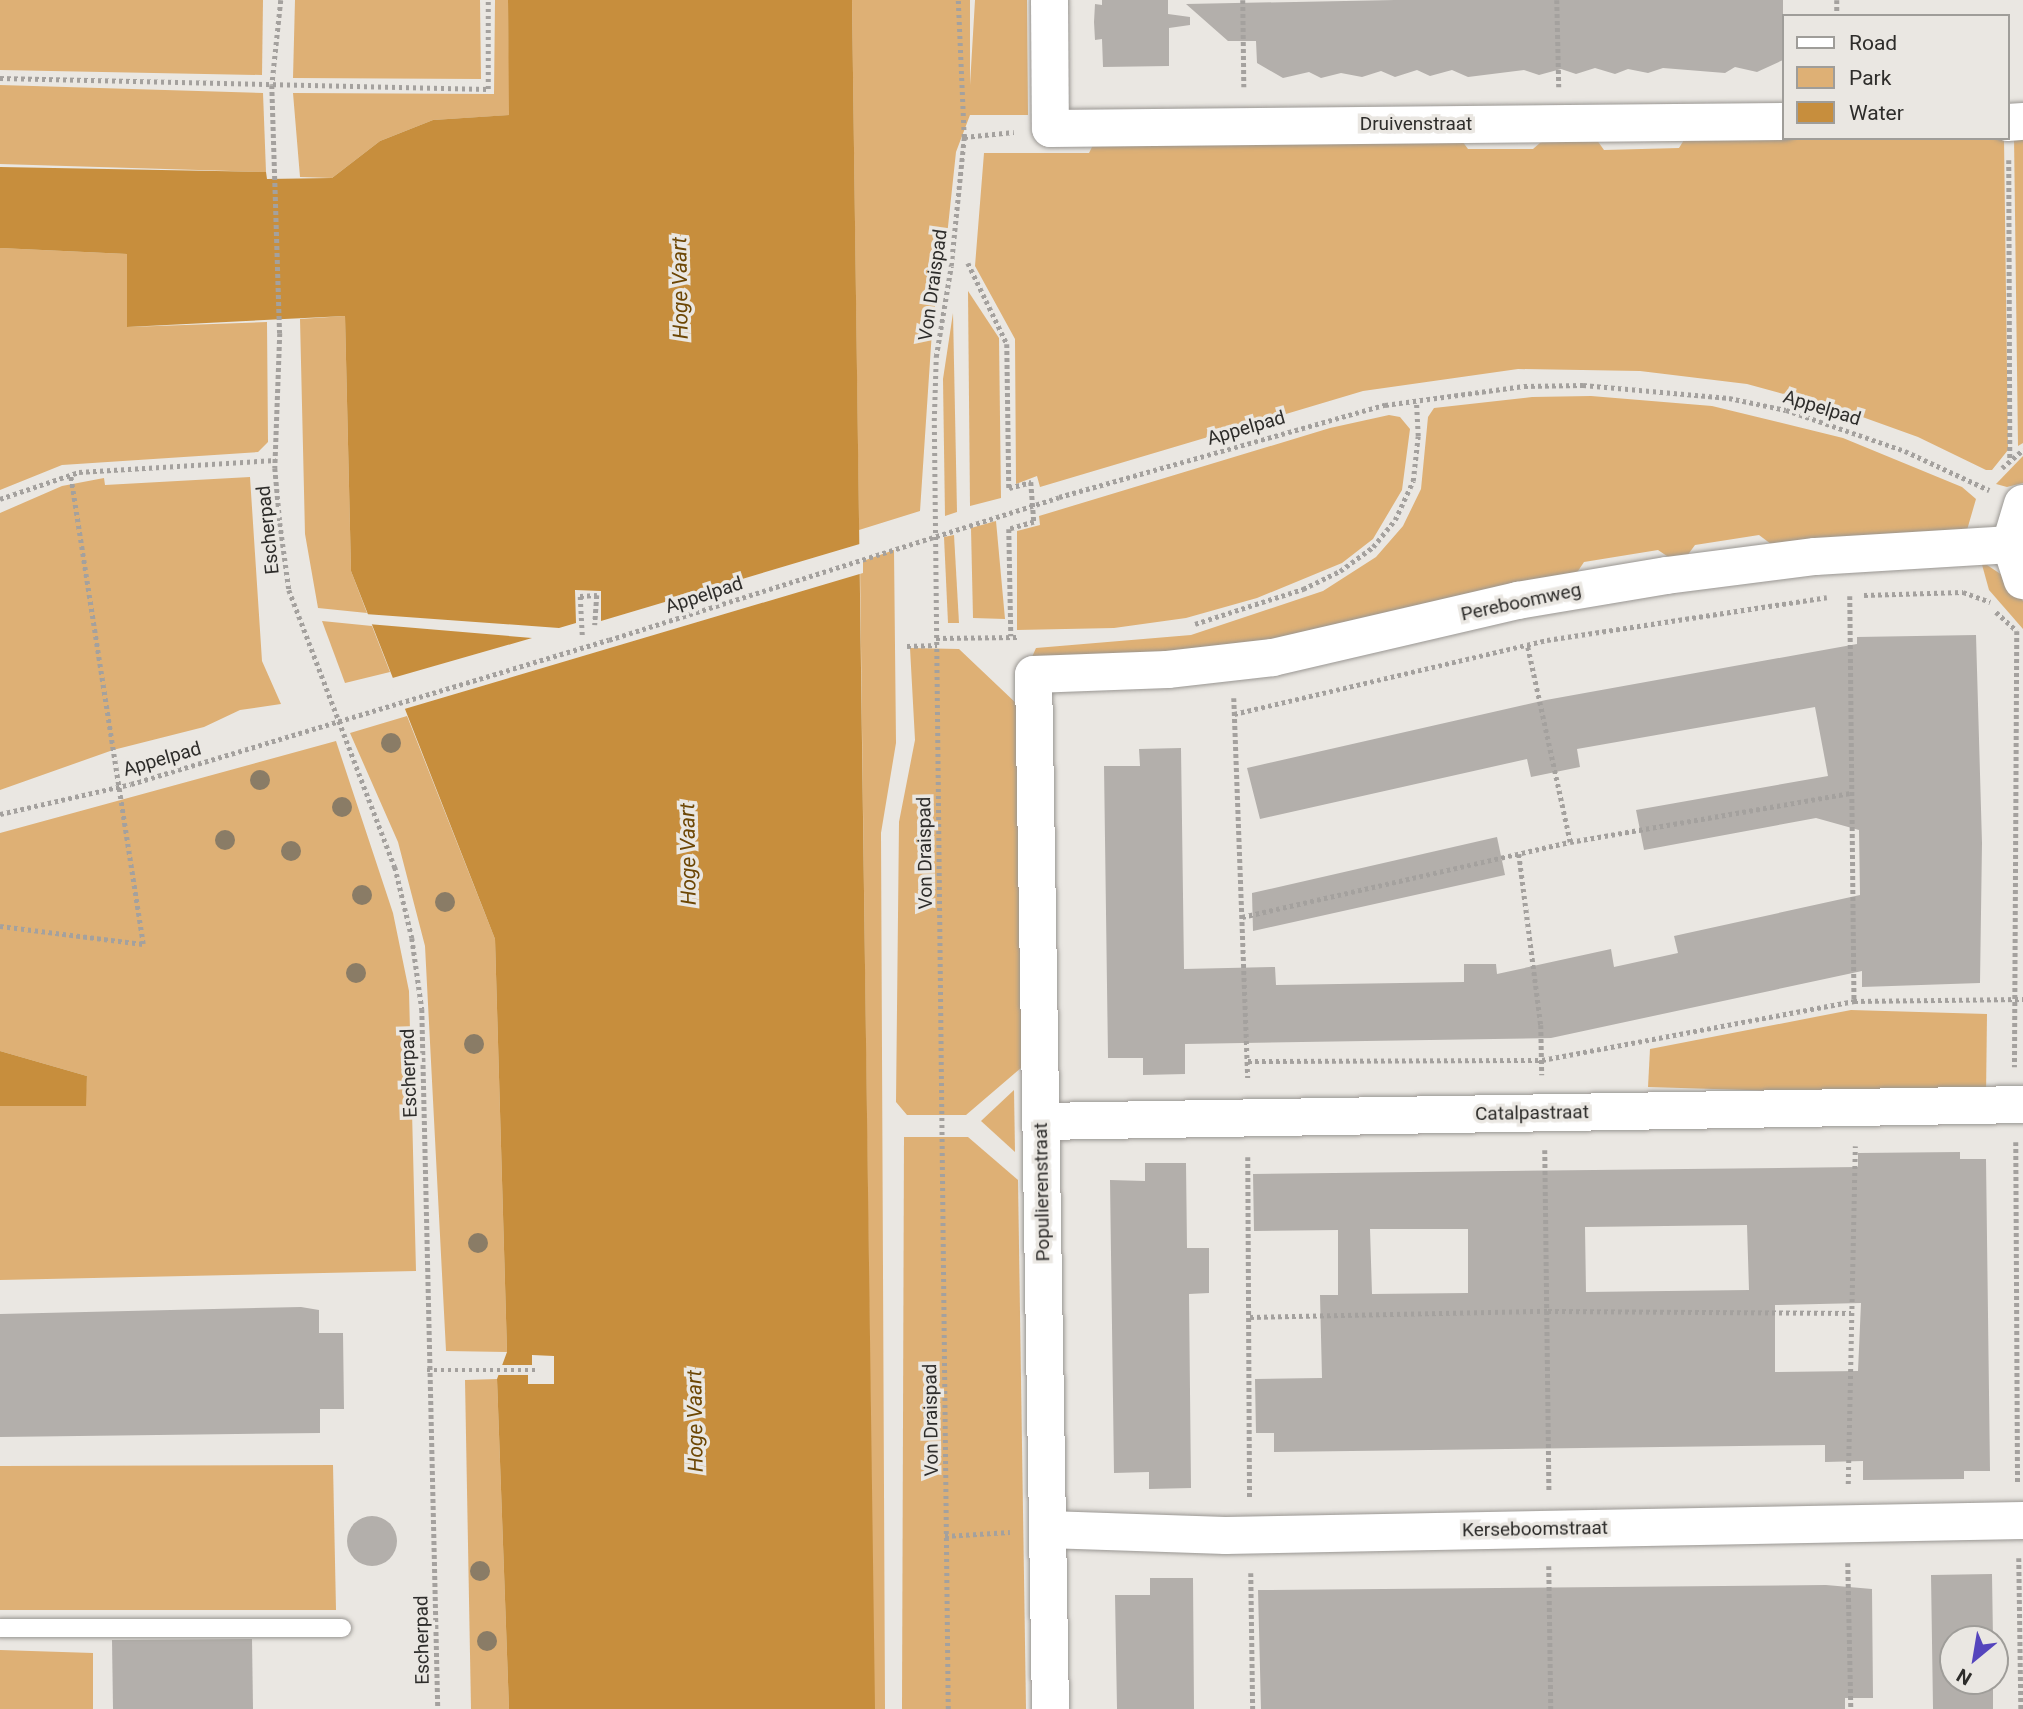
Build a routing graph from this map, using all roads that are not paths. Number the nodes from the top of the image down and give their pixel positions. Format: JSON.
{"nodes":[{"id":1,"x":1049,"y":0,"type":"edge"},
{"id":2,"x":1782,"y":121,"type":"edge"},
{"id":3,"x":2023,"y":504,"type":"edge"},
{"id":4,"x":2011,"y":544,"type":"junction"},
{"id":5,"x":2023,"y":580,"type":"edge"},
{"id":6,"x":1034,"y":674,"type":"joint"},
{"id":7,"x":2019,"y":1103,"type":"edge"},
{"id":8,"x":1041,"y":1121,"type":"junction"},
{"id":9,"x":2021,"y":1520,"type":"edge"},
{"id":10,"x":1047,"y":1529,"type":"junction"},
{"id":11,"x":0,"y":1628,"type":"edge"},
{"id":12,"x":342,"y":1628,"type":"dead end"},
{"id":13,"x":1050,"y":1709,"type":"edge"}],
"edges":[{"from":1,"to":2,"type":"street","name":"Druivenstraat"},
{"from":3,"to":4,"type":"street"},
{"from":4,"to":5,"type":"street"},
{"from":4,"to":6,"type":"street","name":"Pereboomweg"},
{"from":6,"to":8,"type":"street","name":"Populierenstraat"},
{"from":7,"to":8,"type":"street","name":"Catalpastraat"},
{"from":8,"to":10,"type":"street","name":"Populierenstraat"},
{"from":9,"to":10,"type":"street","name":"Kerseboomstraat"},
{"from":10,"to":13,"type":"street","name":"Populierenstraat"},
{"from":11,"to":12,"type":"lane"}]}
